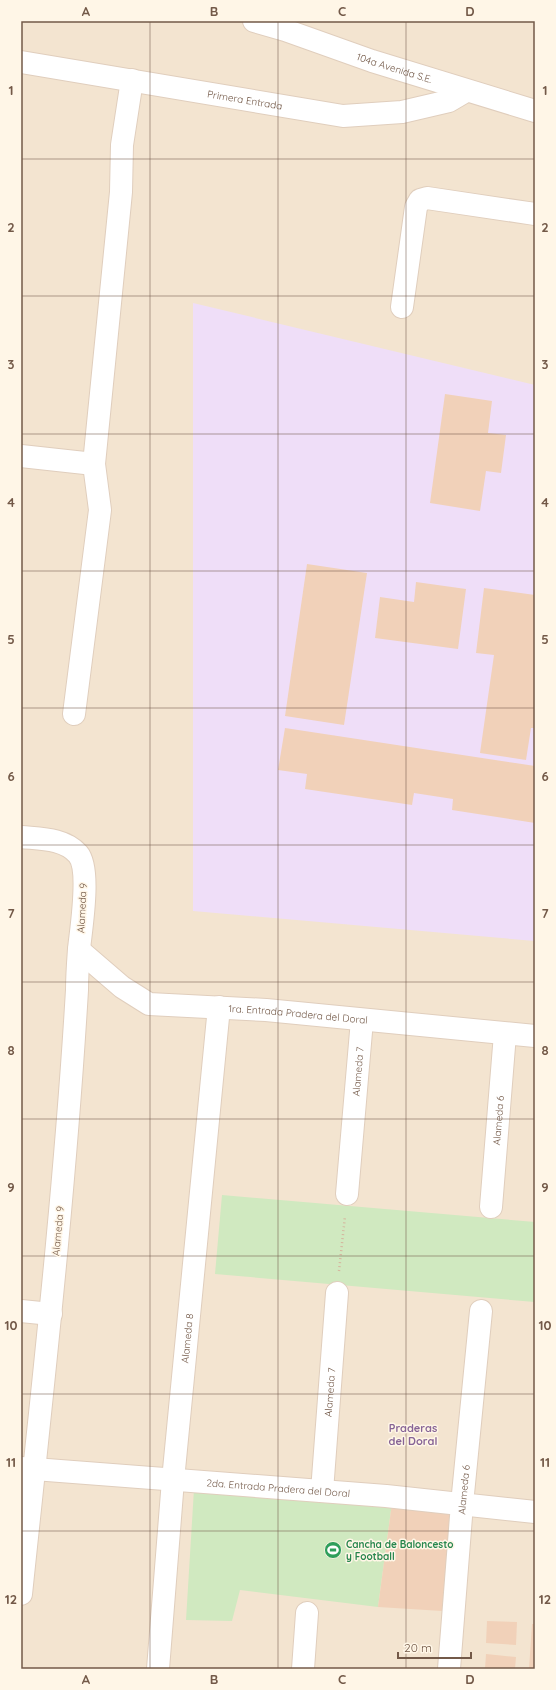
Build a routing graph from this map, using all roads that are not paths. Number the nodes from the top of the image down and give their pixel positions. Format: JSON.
{"nodes":[{"id":1,"x":254,"y":21,"type":"edge"},
{"id":2,"x":21,"y":62,"type":"edge"},
{"id":3,"x":132,"y":80,"type":"junction"},
{"id":4,"x":466,"y":91,"type":"junction"},
{"id":5,"x":535,"y":111,"type":"edge"},
{"id":6,"x":535,"y":214,"type":"edge"},
{"id":7,"x":402,"y":307,"type":"dead end"},
{"id":8,"x":21,"y":456,"type":"edge"},
{"id":9,"x":94,"y":464,"type":"junction"},
{"id":10,"x":74,"y":714,"type":"dead end"},
{"id":11,"x":21,"y":837,"type":"edge"},
{"id":12,"x":79,"y":950,"type":"junction"},
{"id":13,"x":219,"y":1007,"type":"junction"},
{"id":14,"x":362,"y":1020,"type":"junction"},
{"id":15,"x":505,"y":1034,"type":"junction"},
{"id":16,"x":535,"y":1036,"type":"edge"},
{"id":17,"x":347,"y":1194,"type":"road end"},
{"id":18,"x":490,"y":1207,"type":"dead end"},
{"id":19,"x":337,"y":1293,"type":"road end"},
{"id":20,"x":481,"y":1311,"type":"dead end"},
{"id":21,"x":21,"y":1312,"type":"edge"},
{"id":22,"x":51,"y":1314,"type":"junction"},
{"id":23,"x":28,"y":1468,"type":"edge"},
{"id":24,"x":173,"y":1480,"type":"junction"},
{"id":25,"x":322,"y":1491,"type":"junction"},
{"id":26,"x":462,"y":1504,"type":"junction"},
{"id":27,"x":535,"y":1512,"type":"edge"},
{"id":28,"x":21,"y":1594,"type":"edge"},
{"id":29,"x":307,"y":1613,"type":"dead end"},
{"id":30,"x":158,"y":1669,"type":"edge"},
{"id":31,"x":303,"y":1669,"type":"edge"},
{"id":32,"x":449,"y":1669,"type":"edge"}],
"edges":[{"from":1,"to":4,"type":"street","name":"104a Avenida S.E."},
{"from":2,"to":3,"type":"street","name":"Primera Entrada"},
{"from":3,"to":4,"type":"street","name":"Primera Entrada"},
{"from":3,"to":9,"type":"street"},
{"from":4,"to":5,"type":"street","name":"104a Avenida S.E."},
{"from":6,"to":7,"type":"street"},
{"from":8,"to":9,"type":"street"},
{"from":9,"to":10,"type":"street"},
{"from":11,"to":12,"type":"street","name":"Alameda 9"},
{"from":12,"to":13,"type":"street","name":"1ra. Entrada Pradera del Doral"},
{"from":12,"to":22,"type":"street","name":"Alameda 9"},
{"from":13,"to":14,"type":"street","name":"1ra. Entrada Pradera del Doral"},
{"from":13,"to":24,"type":"street","name":"Alameda 8"},
{"from":14,"to":15,"type":"street","name":"1ra. Entrada Pradera del Doral"},
{"from":14,"to":17,"type":"street","name":"Alameda 7"},
{"from":15,"to":16,"type":"street","name":"1ra. Entrada Pradera del Doral"},
{"from":15,"to":18,"type":"street","name":"Alameda 6"},
{"from":19,"to":25,"type":"street","name":"Alameda 7"},
{"from":20,"to":26,"type":"street","name":"Alameda 6"},
{"from":21,"to":22,"type":"street"},
{"from":22,"to":23,"type":"street","name":"Alameda 9"},
{"from":23,"to":24,"type":"street","name":"2da. Entrada Pradera del Doral"},
{"from":23,"to":28,"type":"street","name":"Alameda 9"},
{"from":24,"to":25,"type":"street","name":"2da. Entrada Pradera del Doral"},
{"from":24,"to":30,"type":"street","name":"Alameda 8"},
{"from":25,"to":26,"type":"street","name":"2da. Entrada Pradera del Doral"},
{"from":26,"to":27,"type":"street","name":"2da. Entrada Pradera del Doral"},
{"from":26,"to":32,"type":"street","name":"Alameda 6"},
{"from":29,"to":31,"type":"street"}]}
